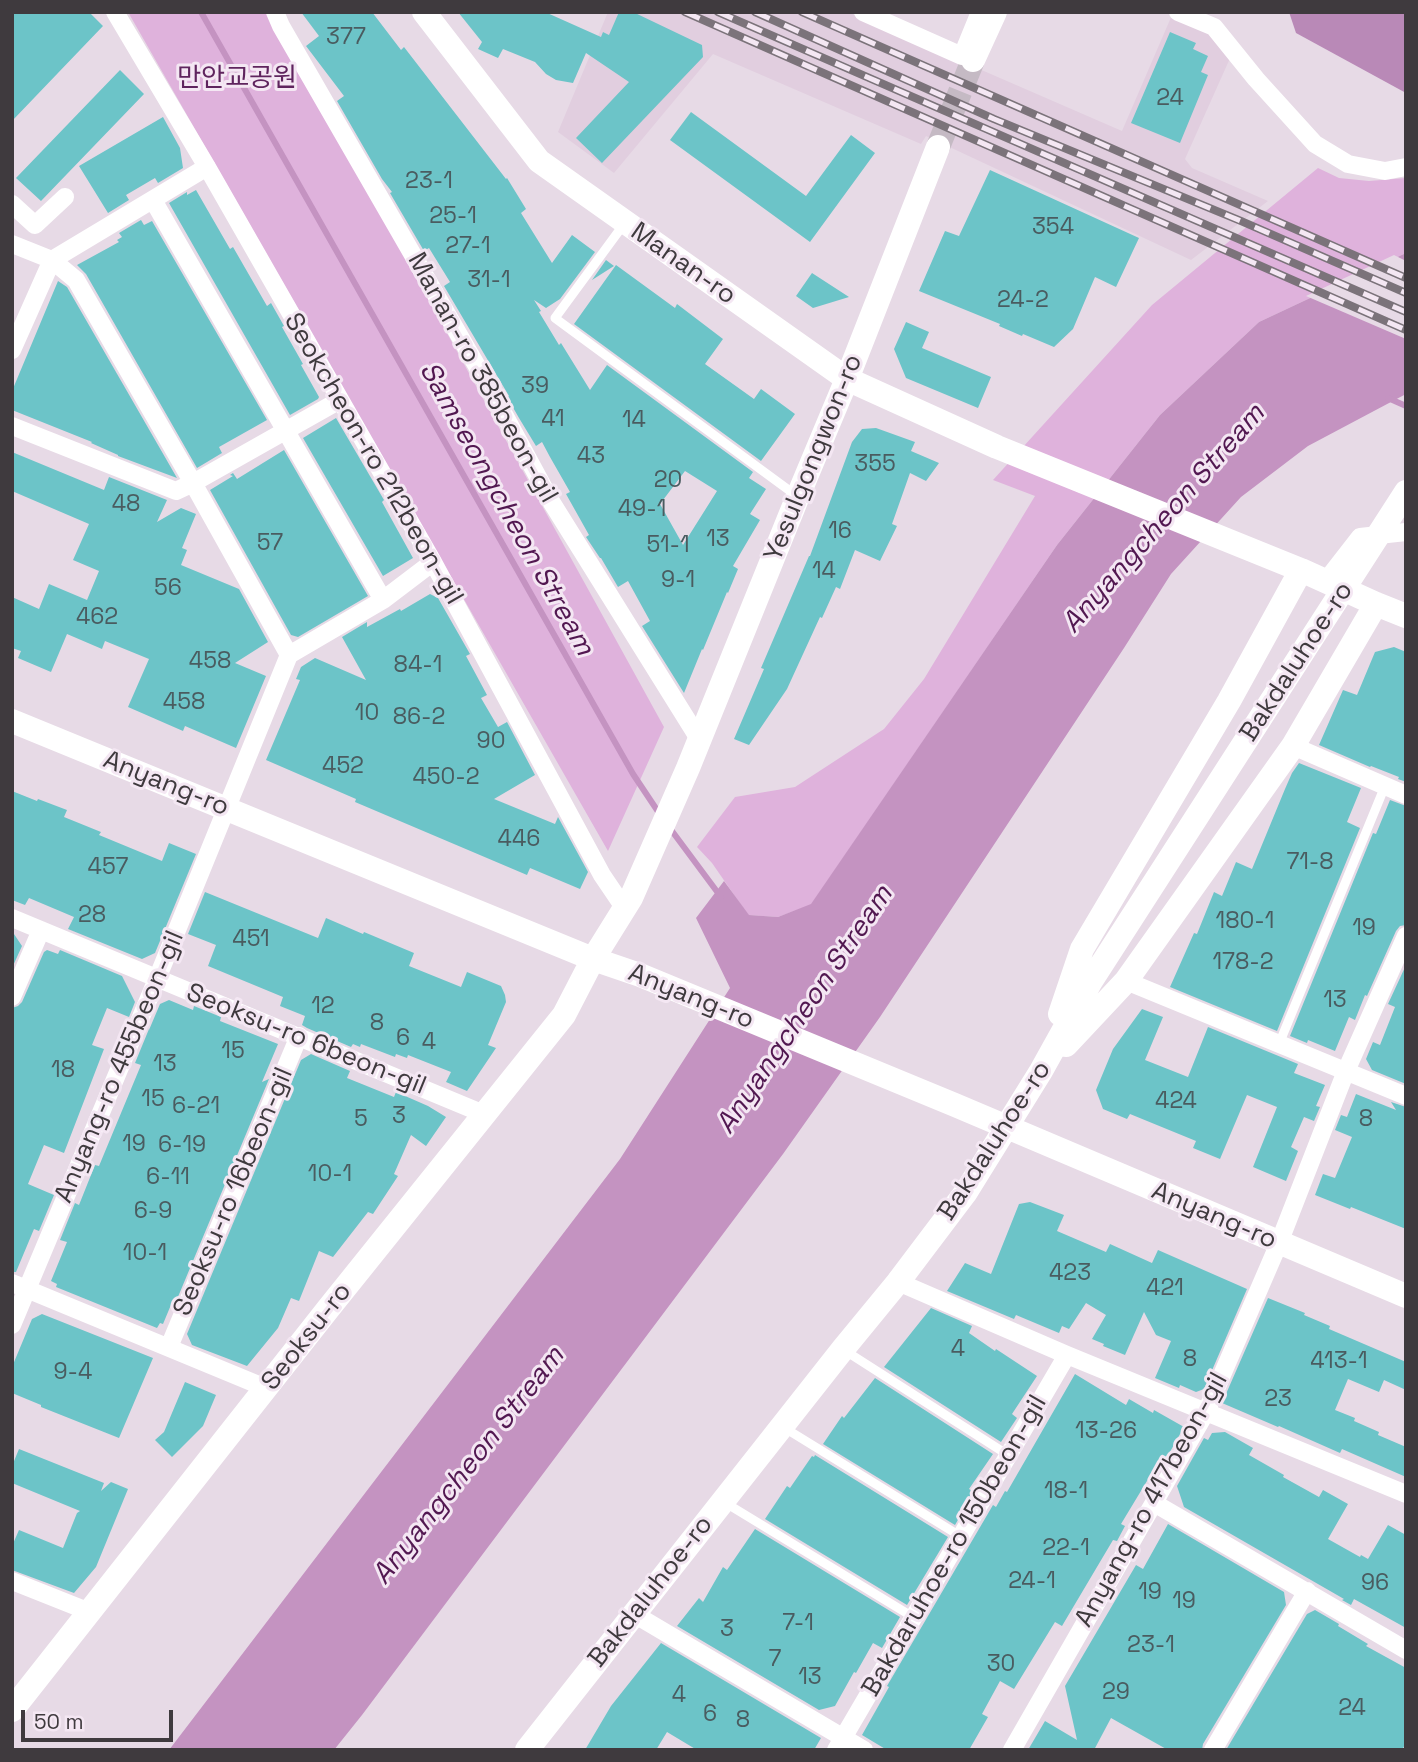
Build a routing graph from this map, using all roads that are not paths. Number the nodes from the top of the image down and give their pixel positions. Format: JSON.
{"nodes":[{"id":1,"x":115,"y":12,"type":"edge"},
{"id":2,"x":275,"y":12,"type":"edge"},
{"id":3,"x":424,"y":12,"type":"edge"},
{"id":4,"x":863,"y":12,"type":"edge"},
{"id":5,"x":979,"y":12,"type":"edge"},
{"id":6,"x":995,"y":12,"type":"edge"},
{"id":7,"x":1178,"y":12,"type":"edge"},
{"id":8,"x":1212,"y":20,"type":"edge"},
{"id":9,"x":973,"y":60,"type":"tunnel mouth"},
{"id":10,"x":938,"y":147,"type":"tunnel mouth"},
{"id":11,"x":207,"y":167,"type":"junction"},
{"id":12,"x":1406,"y":167,"type":"edge"},
{"id":13,"x":65,"y":197,"type":"dead end"},
{"id":14,"x":153,"y":200,"type":"junction"},
{"id":15,"x":12,"y":204,"type":"edge"},
{"id":16,"x":625,"y":223,"type":"junction"},
{"id":17,"x":12,"y":244,"type":"edge"},
{"id":18,"x":52,"y":260,"type":"junction"},
{"id":19,"x":12,"y":350,"type":"edge"},
{"id":20,"x":847,"y":379,"type":"junction"},
{"id":21,"x":340,"y":400,"type":"junction"},
{"id":22,"x":12,"y":426,"type":"edge"},
{"id":23,"x":285,"y":431,"type":"junction"},
{"id":24,"x":193,"y":483,"type":"junction"},
{"id":25,"x":1406,"y":492,"type":"edge"},
{"id":26,"x":798,"y":496,"type":"junction"},
{"id":27,"x":1406,"y":532,"type":"edge"},
{"id":28,"x":433,"y":562,"type":"junction"},
{"id":29,"x":1295,"y":567,"type":"junction"},
{"id":30,"x":1325,"y":582,"type":"junction"},
{"id":31,"x":383,"y":600,"type":"junction"},
{"id":32,"x":1376,"y":604,"type":"junction"},
{"id":33,"x":1406,"y":616,"type":"edge"},
{"id":34,"x":289,"y":655,"type":"junction"},
{"id":35,"x":12,"y":721,"type":"edge"},
{"id":36,"x":699,"y":739,"type":"junction"},
{"id":37,"x":1293,"y":746,"type":"junction"},
{"id":38,"x":1385,"y":786,"type":"junction"},
{"id":39,"x":1406,"y":795,"type":"edge"},
{"id":40,"x":225,"y":808,"type":"junction"},
{"id":41,"x":628,"y":903,"type":"junction"},
{"id":42,"x":12,"y":918,"type":"edge"},
{"id":43,"x":41,"y":930,"type":"junction"},
{"id":44,"x":1406,"y":936,"type":"edge"},
{"id":45,"x":593,"y":960,"type":"junction"},
{"id":46,"x":157,"y":979,"type":"junction"},
{"id":47,"x":1126,"y":981,"type":"junction"},
{"id":48,"x":12,"y":997,"type":"edge"},
{"id":49,"x":299,"y":1036,"type":"junction"},
{"id":50,"x":1279,"y":1044,"type":"junction"},
{"id":51,"x":1041,"y":1071,"type":"junction"},
{"id":52,"x":1346,"y":1071,"type":"junction"},
{"id":53,"x":1406,"y":1096,"type":"edge"},
{"id":54,"x":485,"y":1114,"type":"junction"},
{"id":55,"x":1006,"y":1128,"type":"junction"},
{"id":56,"x":1279,"y":1243,"type":"junction"},
{"id":57,"x":898,"y":1282,"type":"junction"},
{"id":58,"x":20,"y":1286,"type":"edge"},
{"id":59,"x":1406,"y":1296,"type":"edge"},
{"id":60,"x":12,"y":1325,"type":"edge"},
{"id":61,"x":169,"y":1347,"type":"junction"},
{"id":62,"x":843,"y":1349,"type":"junction"},
{"id":63,"x":1067,"y":1355,"type":"junction"},
{"id":64,"x":266,"y":1388,"type":"junction"},
{"id":65,"x":1206,"y":1412,"type":"junction"},
{"id":66,"x":782,"y":1427,"type":"junction"},
{"id":67,"x":1008,"y":1455,"type":"junction"},
{"id":68,"x":1406,"y":1494,"type":"edge"},
{"id":69,"x":722,"y":1501,"type":"junction"},
{"id":70,"x":1154,"y":1503,"type":"junction"},
{"id":71,"x":960,"y":1536,"type":"junction"},
{"id":72,"x":12,"y":1581,"type":"edge"},
{"id":73,"x":1307,"y":1591,"type":"junction"},
{"id":74,"x":90,"y":1612,"type":"junction"},
{"id":75,"x":634,"y":1614,"type":"junction"},
{"id":76,"x":913,"y":1618,"type":"junction"},
{"id":77,"x":1406,"y":1650,"type":"edge"},
{"id":78,"x":12,"y":1710,"type":"edge"},
{"id":79,"x":840,"y":1744,"type":"edge"},
{"id":80,"x":527,"y":1750,"type":"edge"},
{"id":81,"x":864,"y":1750,"type":"edge"},
{"id":82,"x":1012,"y":1750,"type":"edge"},
{"id":83,"x":1213,"y":1750,"type":"edge"}],
"edges":[{"from":1,"to":11,"type":"street","name":"Seokcheon-ro 212beon-gil"},
{"from":2,"to":36,"type":"street","name":"Manan-ro 385beon-gil"},
{"from":3,"to":16,"type":"street","name":"Manan-ro"},
{"from":4,"to":5,"type":"street"},
{"from":6,"to":9,"type":"street"},
{"from":7,"to":8,"type":"street"},
{"from":8,"to":12,"type":"street"},
{"from":10,"to":20,"type":"street","name":"Yesulgongwon-ro"},
{"from":11,"to":14,"type":"street"},
{"from":11,"to":21,"type":"street","name":"Seokcheon-ro 212beon-gil"},
{"from":13,"to":15,"type":"street"},
{"from":14,"to":18,"type":"street"},
{"from":14,"to":23,"type":"street"},
{"from":16,"to":20,"type":"street","name":"Manan-ro"},
{"from":16,"to":26,"type":"lane"},
{"from":17,"to":18,"type":"street"},
{"from":18,"to":19,"type":"street"},
{"from":18,"to":24,"type":"street"},
{"from":20,"to":26,"type":"street","name":"Yesulgongwon-ro"},
{"from":20,"to":29,"type":"street","name":"Manan-ro"},
{"from":21,"to":23,"type":"street"},
{"from":21,"to":28,"type":"street","name":"Seokcheon-ro 212beon-gil"},
{"from":22,"to":24,"type":"street"},
{"from":23,"to":24,"type":"street"},
{"from":23,"to":31,"type":"street"},
{"from":24,"to":34,"type":"street"},
{"from":25,"to":51,"type":"street","name":"Bakdaluhoe-ro"},
{"from":26,"to":36,"type":"street","name":"Yesulgongwon-ro"},
{"from":27,"to":30,"type":"street"},
{"from":28,"to":31,"type":"street"},
{"from":28,"to":41,"type":"street","name":"Seokcheon-ro 212beon-gil"},
{"from":29,"to":30,"type":"street"},
{"from":29,"to":51,"type":"street"},
{"from":30,"to":32,"type":"street"},
{"from":31,"to":34,"type":"street"},
{"from":32,"to":33,"type":"street"},
{"from":32,"to":37,"type":"street"},
{"from":34,"to":40,"type":"street","name":"Anyang-ro 455beon-gil"},
{"from":35,"to":40,"type":"street","name":"Anyang-ro"},
{"from":36,"to":41,"type":"street","name":"Yesulgongwon-ro"},
{"from":37,"to":38,"type":"street"},
{"from":37,"to":47,"type":"street"},
{"from":38,"to":39,"type":"street"},
{"from":38,"to":50,"type":"lane"},
{"from":40,"to":45,"type":"street","name":"Anyang-ro"},
{"from":40,"to":46,"type":"street","name":"Anyang-ro 455beon-gil"},
{"from":41,"to":45,"type":"street"},
{"from":42,"to":43,"type":"street","name":"Seoksu-ro 6beon-gil"},
{"from":43,"to":46,"type":"street","name":"Seoksu-ro 6beon-gil"},
{"from":43,"to":48,"type":"street"},
{"from":44,"to":52,"type":"street","name":"Anyang-ro 417beon-gil"},
{"from":45,"to":54,"type":"street","name":"Seoksu-ro"},
{"from":45,"to":55,"type":"street","name":"Anyang-ro"},
{"from":46,"to":49,"type":"street","name":"Seoksu-ro 6beon-gil"},
{"from":46,"to":58,"type":"street","name":"Anyang-ro 455beon-gil"},
{"from":47,"to":50,"type":"street"},
{"from":47,"to":51,"type":"street"},
{"from":49,"to":54,"type":"street","name":"Seoksu-ro 6beon-gil"},
{"from":49,"to":61,"type":"street","name":"Seoksu-ro 16beon-gil"},
{"from":50,"to":52,"type":"street"},
{"from":51,"to":55,"type":"street","name":"Bakdaluhoe-ro"},
{"from":52,"to":53,"type":"street"},
{"from":52,"to":56,"type":"street","name":"Anyang-ro 417beon-gil"},
{"from":54,"to":64,"type":"street","name":"Seoksu-ro"},
{"from":55,"to":56,"type":"street","name":"Anyang-ro"},
{"from":55,"to":57,"type":"street","name":"Bakdaluhoe-ro"},
{"from":56,"to":59,"type":"street","name":"Anyang-ro"},
{"from":56,"to":65,"type":"street","name":"Anyang-ro 417beon-gil"},
{"from":57,"to":62,"type":"street","name":"Bakdaluhoe-ro"},
{"from":57,"to":63,"type":"street"},
{"from":58,"to":60,"type":"street","name":"Anyang-ro 455beon-gil"},
{"from":58,"to":61,"type":"street","name":"Seoksu-ro 16beon-gil"},
{"from":61,"to":64,"type":"street","name":"Seoksu-ro 16beon-gil"},
{"from":62,"to":66,"type":"street","name":"Bakdaluhoe-ro"},
{"from":62,"to":67,"type":"lane"},
{"from":63,"to":65,"type":"street"},
{"from":63,"to":67,"type":"street","name":"Bakdaruhoe-ro 150beon-gil"},
{"from":64,"to":74,"type":"street","name":"Seoksu-ro"},
{"from":65,"to":68,"type":"street"},
{"from":65,"to":70,"type":"street","name":"Anyang-ro 417beon-gil"},
{"from":66,"to":69,"type":"street","name":"Bakdaluhoe-ro"},
{"from":66,"to":71,"type":"lane"},
{"from":67,"to":71,"type":"street","name":"Bakdaruhoe-ro 150beon-gil"},
{"from":69,"to":75,"type":"street","name":"Bakdaluhoe-ro"},
{"from":69,"to":76,"type":"lane"},
{"from":70,"to":73,"type":"street"},
{"from":70,"to":82,"type":"street","name":"Anyang-ro 417beon-gil"},
{"from":71,"to":76,"type":"street","name":"Bakdaruhoe-ro 150beon-gil"},
{"from":72,"to":74,"type":"street"},
{"from":73,"to":77,"type":"street"},
{"from":73,"to":83,"type":"street"},
{"from":74,"to":78,"type":"street","name":"Seoksu-ro"},
{"from":75,"to":79,"type":"street"},
{"from":75,"to":80,"type":"street","name":"Bakdaluhoe-ro"},
{"from":76,"to":79,"type":"street","name":"Bakdaruhoe-ro 150beon-gil"},
{"from":79,"to":81,"type":"street"}]}
